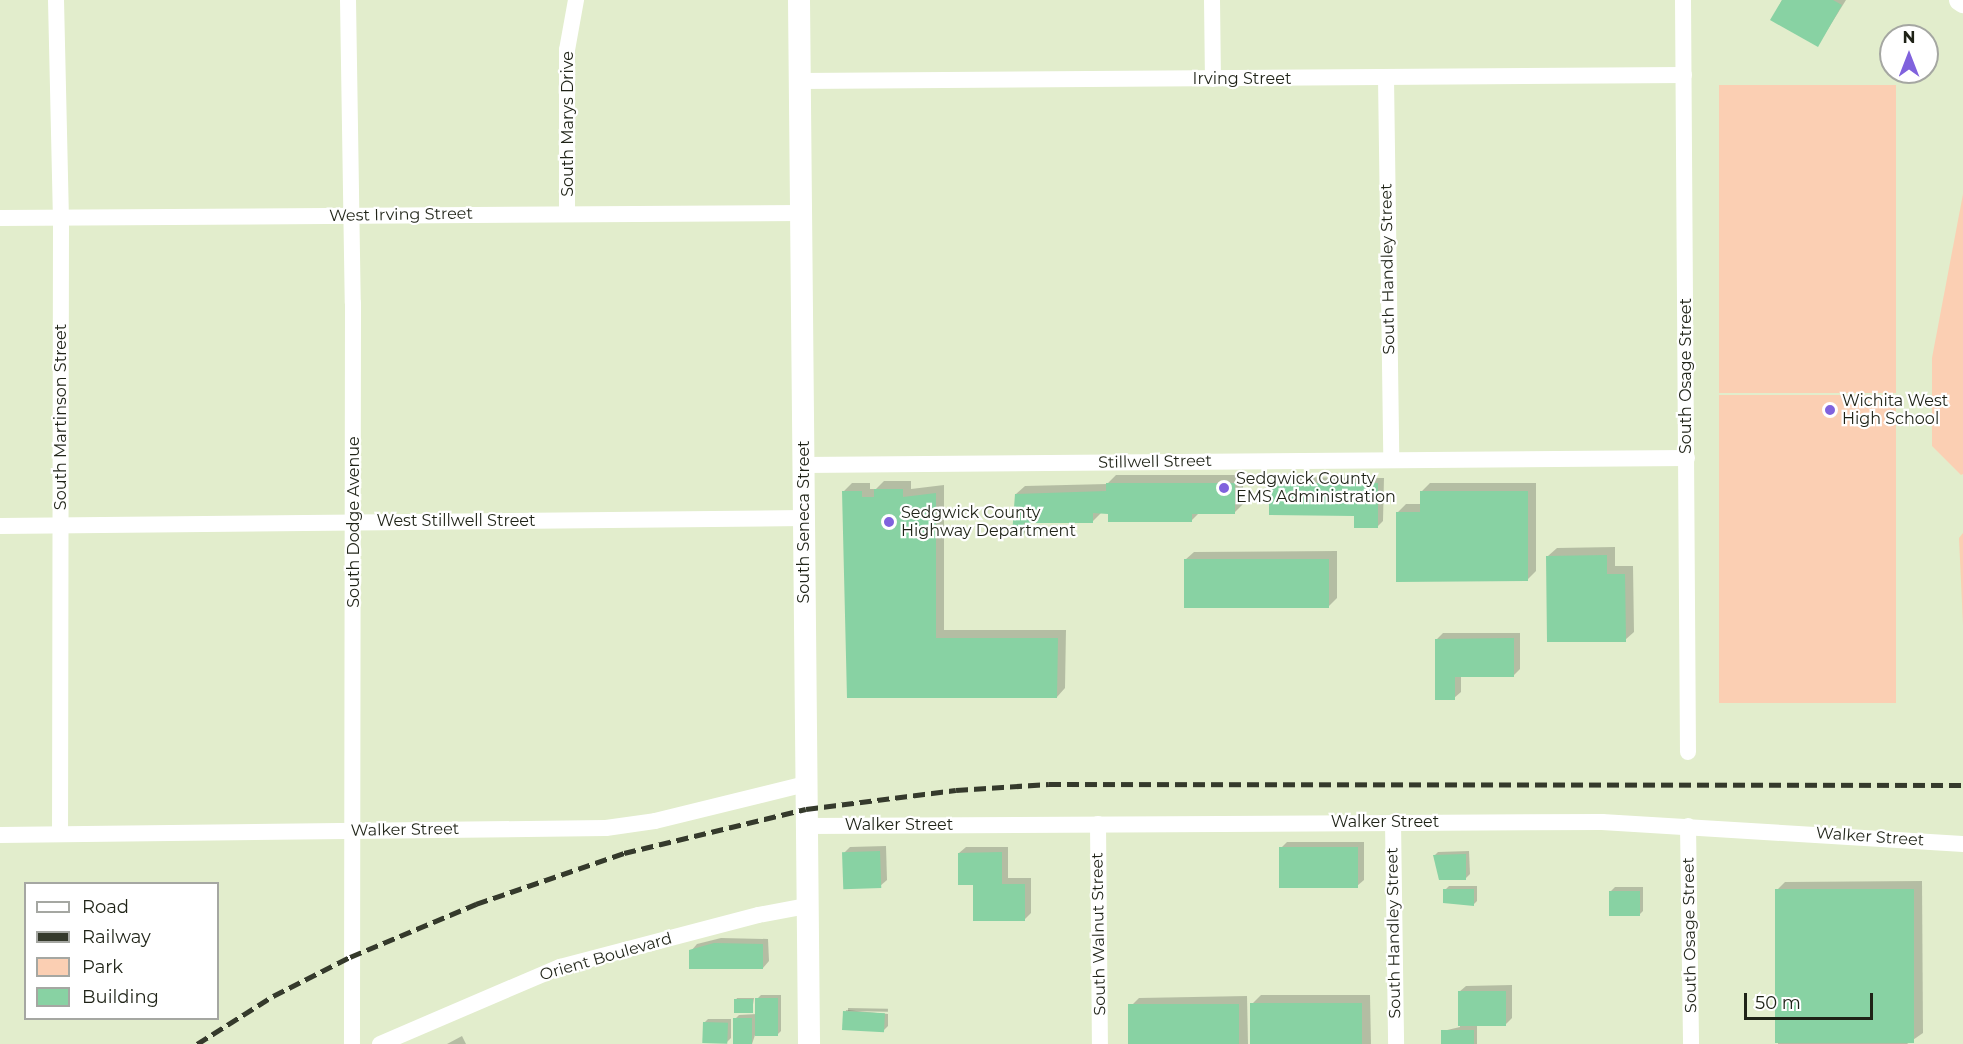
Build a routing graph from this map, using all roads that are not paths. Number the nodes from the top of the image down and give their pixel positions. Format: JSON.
{"nodes":[{"id":1,"x":56,"y":0,"type":"edge"},
{"id":2,"x":348,"y":0,"type":"edge"},
{"id":3,"x":576,"y":0,"type":"edge"},
{"id":4,"x":800,"y":0,"type":"edge"},
{"id":5,"x":1212,"y":0,"type":"edge"},
{"id":6,"x":1683,"y":0,"type":"edge"},
{"id":7,"x":1684,"y":75,"type":"junction"},
{"id":8,"x":1386,"y":78,"type":"junction"},
{"id":9,"x":1213,"y":79,"type":"junction"},
{"id":10,"x":800,"y":81,"type":"junction"},
{"id":11,"x":801,"y":213,"type":"junction"},
{"id":12,"x":567,"y":214,"type":"junction"},
{"id":13,"x":352,"y":216,"type":"junction"},
{"id":14,"x":0,"y":218,"type":"edge"},
{"id":15,"x":61,"y":218,"type":"junction"},
{"id":16,"x":1687,"y":458,"type":"junction"},
{"id":17,"x":1391,"y":459,"type":"junction"},
{"id":18,"x":803,"y":465,"type":"junction"},
{"id":19,"x":804,"y":518,"type":"junction"},
{"id":20,"x":354,"y":522,"type":"junction"},
{"id":21,"x":61,"y":525,"type":"junction"},
{"id":22,"x":0,"y":526,"type":"edge"},
{"id":23,"x":1688,"y":752,"type":"dead end"},
{"id":24,"x":806,"y":784,"type":"junction"},
{"id":25,"x":1393,"y":822,"type":"junction"},
{"id":26,"x":1098,"y":824,"type":"junction"},
{"id":27,"x":806,"y":826,"type":"junction"},
{"id":28,"x":1688,"y":826,"type":"junction"},
{"id":29,"x":350,"y":831,"type":"junction"},
{"id":30,"x":60,"y":834,"type":"junction"},
{"id":31,"x":0,"y":835,"type":"edge"},
{"id":32,"x":1963,"y":844,"type":"edge"},
{"id":33,"x":807,"y":906,"type":"junction"},
{"id":34,"x":352,"y":1044,"type":"edge"},
{"id":35,"x":380,"y":1044,"type":"edge"},
{"id":36,"x":809,"y":1044,"type":"edge"},
{"id":37,"x":1100,"y":1044,"type":"edge"},
{"id":38,"x":1396,"y":1044,"type":"edge"},
{"id":39,"x":1691,"y":1044,"type":"edge"}],
"edges":[{"from":1,"to":15,"type":"street","name":"South Martinson Street"},
{"from":2,"to":13,"type":"street","name":"South Dodge Avenue"},
{"from":3,"to":12,"type":"street","name":"South Marys Drive"},
{"from":4,"to":10,"type":"street","name":"South Seneca Street"},
{"from":5,"to":9,"type":"street"},
{"from":6,"to":7,"type":"street","name":"South Osage Street"},
{"from":7,"to":8,"type":"street","name":"Irving Street"},
{"from":7,"to":16,"type":"street","name":"South Osage Street"},
{"from":8,"to":9,"type":"street","name":"Irving Street"},
{"from":8,"to":17,"type":"street","name":"South Handley Street"},
{"from":9,"to":10,"type":"street","name":"Irving Street"},
{"from":10,"to":11,"type":"street","name":"South Seneca Street"},
{"from":11,"to":12,"type":"street","name":"West Irving Street"},
{"from":11,"to":18,"type":"street","name":"South Seneca Street"},
{"from":12,"to":13,"type":"street","name":"West Irving Street"},
{"from":13,"to":15,"type":"street","name":"West Irving Street"},
{"from":13,"to":20,"type":"street","name":"South Dodge Avenue"},
{"from":14,"to":15,"type":"street","name":"West Irving Street"},
{"from":15,"to":21,"type":"street","name":"South Martinson Street"},
{"from":16,"to":17,"type":"street","name":"Stillwell Street"},
{"from":16,"to":23,"type":"street","name":"South Osage Street"},
{"from":17,"to":18,"type":"street","name":"Stillwell Street"},
{"from":18,"to":19,"type":"street","name":"South Seneca Street"},
{"from":19,"to":20,"type":"street","name":"West Stillwell Street"},
{"from":19,"to":24,"type":"street","name":"South Seneca Street"},
{"from":20,"to":21,"type":"street","name":"West Stillwell Street"},
{"from":20,"to":29,"type":"street","name":"South Dodge Avenue"},
{"from":21,"to":22,"type":"street","name":"West Stillwell Street"},
{"from":21,"to":30,"type":"street","name":"South Martinson Street"},
{"from":24,"to":27,"type":"street","name":"South Seneca Street"},
{"from":24,"to":29,"type":"street","name":"Walker Street"},
{"from":25,"to":26,"type":"street","name":"Walker Street"},
{"from":25,"to":28,"type":"street","name":"Walker Street"},
{"from":25,"to":38,"type":"street","name":"South Handley Street"},
{"from":26,"to":27,"type":"street","name":"Walker Street"},
{"from":26,"to":37,"type":"street","name":"South Walnut Street"},
{"from":27,"to":33,"type":"street","name":"South Seneca Street"},
{"from":28,"to":32,"type":"street","name":"Walker Street"},
{"from":28,"to":39,"type":"street","name":"South Osage Street"},
{"from":29,"to":30,"type":"street","name":"Walker Street"},
{"from":29,"to":34,"type":"street","name":"South Dodge Avenue"},
{"from":30,"to":31,"type":"street","name":"Walker Street"},
{"from":33,"to":35,"type":"street","name":"Orient Boulevard"},
{"from":33,"to":36,"type":"street","name":"South Seneca Street"}]}
